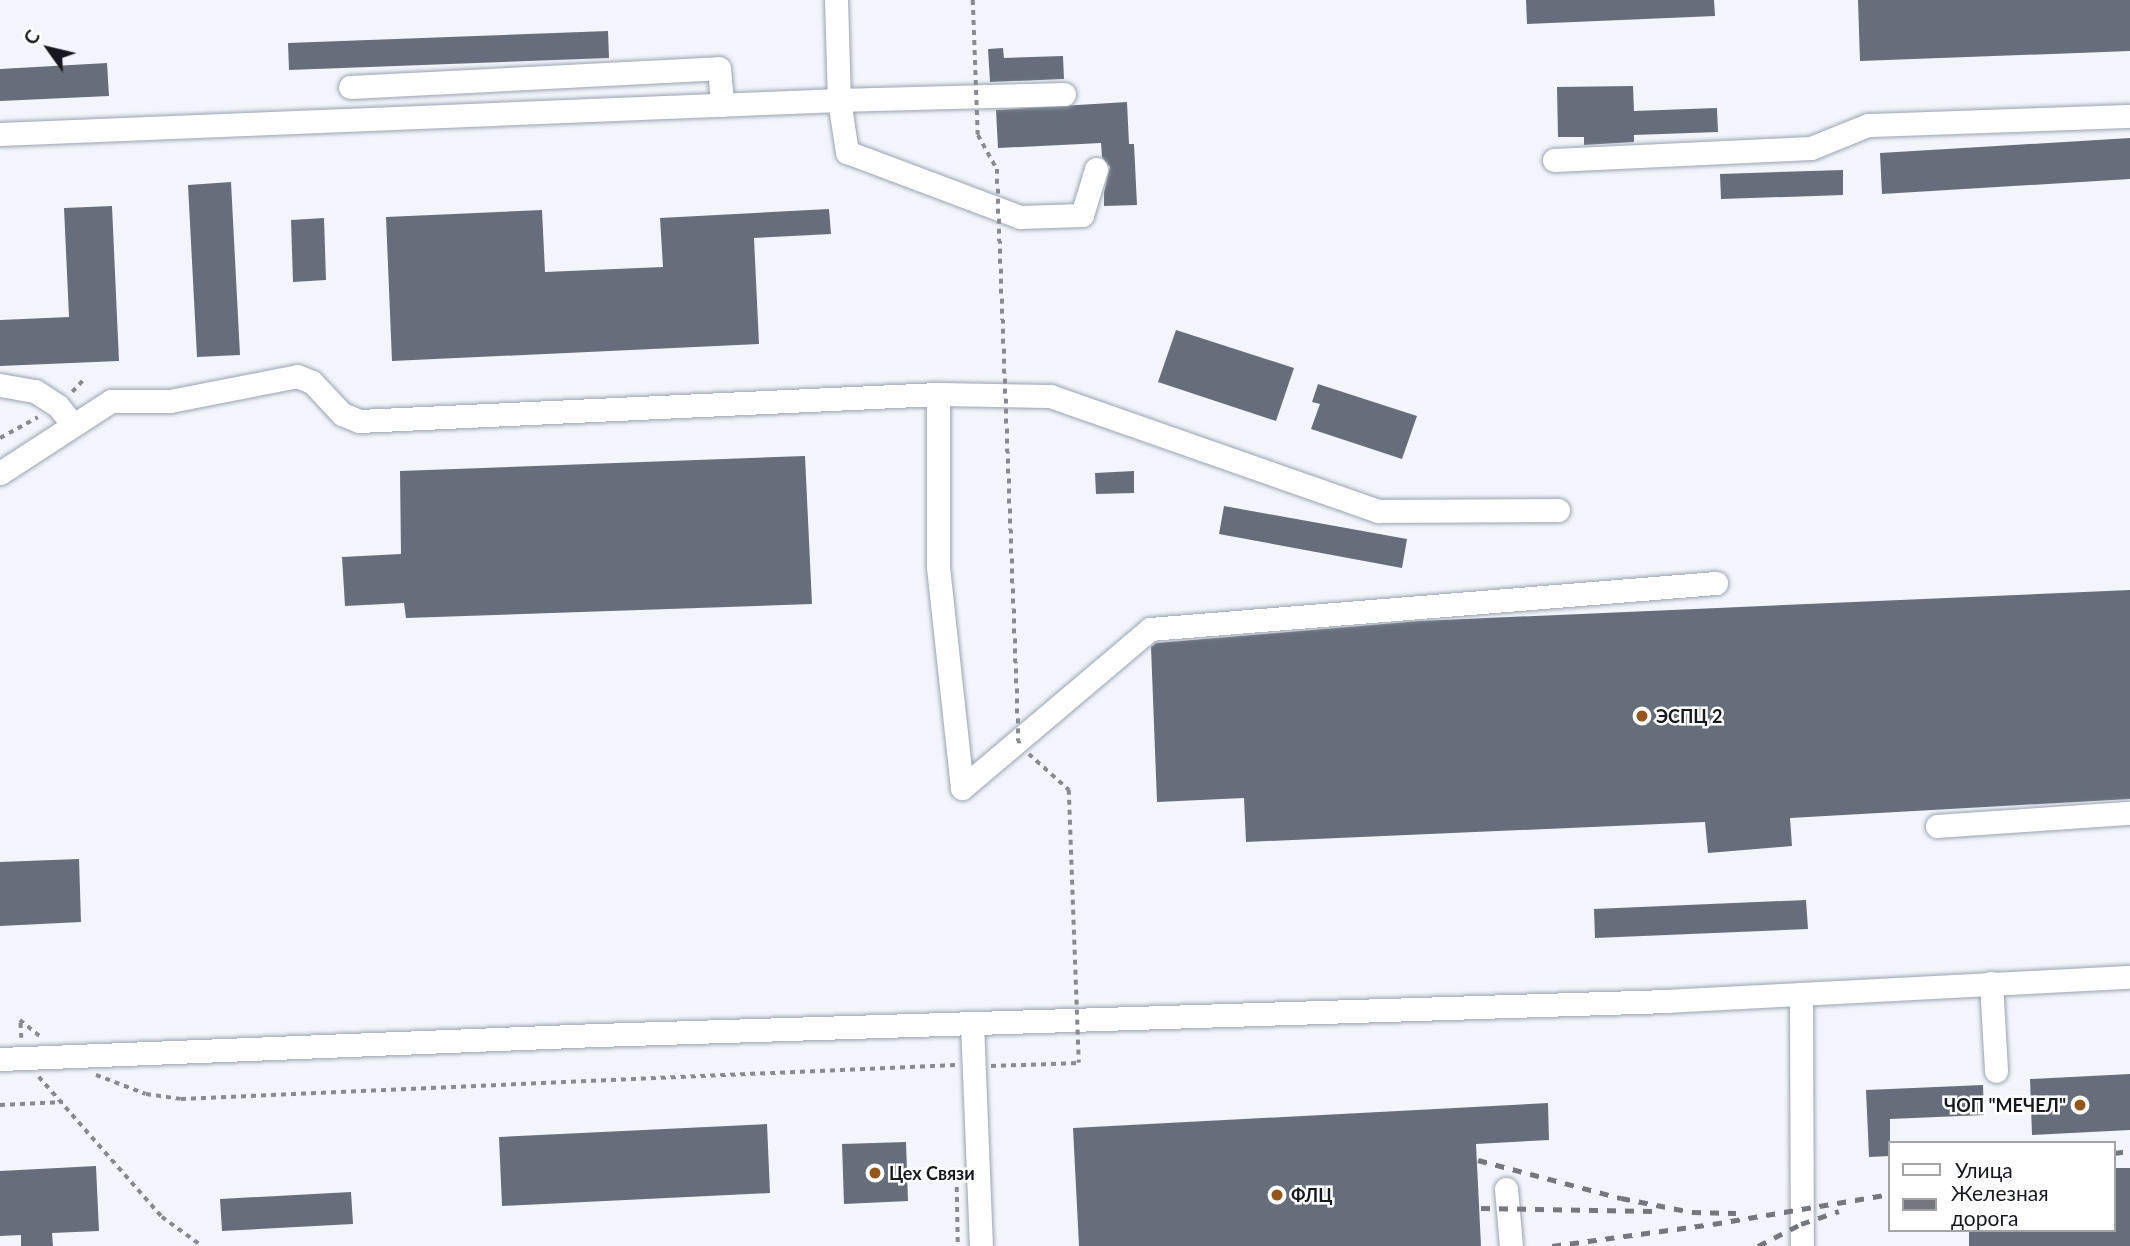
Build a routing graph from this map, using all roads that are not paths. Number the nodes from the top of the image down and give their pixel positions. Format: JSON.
{"nodes":[{"id":1,"x":836,"y":0,"type":"edge"},
{"id":2,"x":351,"y":87,"type":"dead end"},
{"id":3,"x":1064,"y":94,"type":"dead end"},
{"id":4,"x":839,"y":100,"type":"junction"},
{"id":5,"x":722,"y":104,"type":"junction"},
{"id":6,"x":2130,"y":116,"type":"edge"},
{"id":7,"x":0,"y":134,"type":"edge"},
{"id":8,"x":1554,"y":160,"type":"dead end"},
{"id":9,"x":1096,"y":169,"type":"dead end"},
{"id":10,"x":0,"y":384,"type":"edge"},
{"id":11,"x":938,"y":394,"type":"junction"},
{"id":12,"x":72,"y":423,"type":"junction"},
{"id":13,"x":0,"y":473,"type":"edge"},
{"id":14,"x":1558,"y":510,"type":"dead end"},
{"id":15,"x":1716,"y":583,"type":"dead end"},
{"id":16,"x":2130,"y":813,"type":"edge"},
{"id":17,"x":1937,"y":826,"type":"dead end"},
{"id":18,"x":2130,"y":977,"type":"edge"},
{"id":19,"x":1991,"y":983,"type":"junction"},
{"id":20,"x":1801,"y":994,"type":"junction"},
{"id":21,"x":972,"y":1023,"type":"junction"},
{"id":22,"x":0,"y":1059,"type":"edge"},
{"id":23,"x":1996,"y":1071,"type":"dead end"},
{"id":24,"x":1506,"y":1189,"type":"dead end"},
{"id":25,"x":981,"y":1246,"type":"edge"},
{"id":26,"x":1511,"y":1246,"type":"edge"},
{"id":27,"x":1802,"y":1246,"type":"edge"}],
"edges":[{"from":1,"to":4,"type":"street"},
{"from":2,"to":5,"type":"street"},
{"from":3,"to":4,"type":"street"},
{"from":4,"to":5,"type":"street"},
{"from":4,"to":9,"type":"street"},
{"from":5,"to":7,"type":"street"},
{"from":6,"to":8,"type":"street"},
{"from":10,"to":12,"type":"street"},
{"from":11,"to":12,"type":"street"},
{"from":11,"to":14,"type":"street"},
{"from":11,"to":15,"type":"street"},
{"from":12,"to":13,"type":"street"},
{"from":16,"to":17,"type":"street"},
{"from":18,"to":19,"type":"street"},
{"from":19,"to":20,"type":"street"},
{"from":19,"to":23,"type":"street"},
{"from":20,"to":21,"type":"street"},
{"from":20,"to":27,"type":"street"},
{"from":21,"to":22,"type":"street"},
{"from":21,"to":25,"type":"street"},
{"from":24,"to":26,"type":"street"}]}
